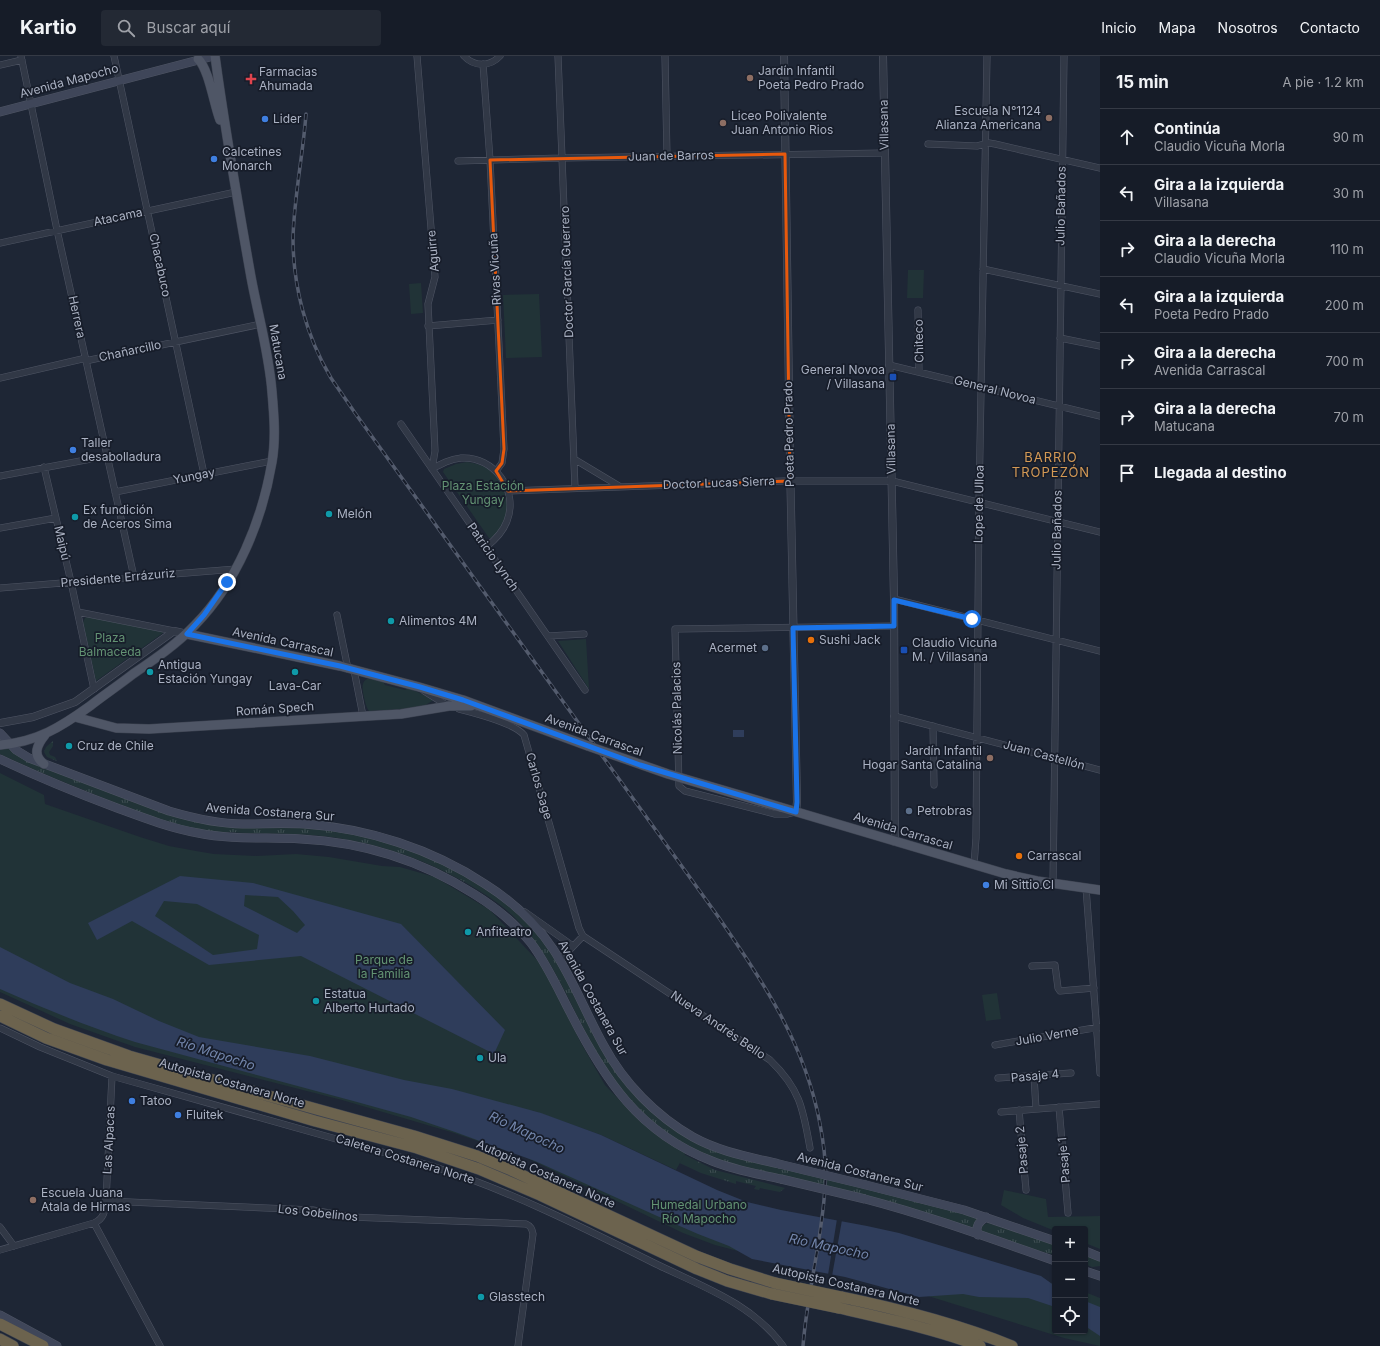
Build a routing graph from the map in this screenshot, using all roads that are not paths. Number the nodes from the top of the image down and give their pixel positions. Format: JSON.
{"nodes":[{"id":1,"x":114,"y":56,"type":"edge"},
{"id":2,"x":215,"y":56,"type":"edge"},
{"id":3,"x":416,"y":56,"type":"edge"},
{"id":4,"x":464,"y":56,"type":"edge"},
{"id":5,"x":500,"y":56,"type":"edge"},
{"id":6,"x":558,"y":56,"type":"edge"},
{"id":7,"x":665,"y":56,"type":"edge"},
{"id":8,"x":784,"y":56,"type":"edge"},
{"id":9,"x":883,"y":56,"type":"edge"},
{"id":10,"x":987,"y":56,"type":"edge"},
{"id":11,"x":1064,"y":56,"type":"edge"},
{"id":12,"x":22,"y":58,"type":"edge"},
{"id":13,"x":199,"y":58,"type":"edge"},
{"id":14,"x":483,"y":64,"type":"junction"},
{"id":15,"x":0,"y":65,"type":"edge"},
{"id":16,"x":120,"y":80,"type":"junction"},
{"id":17,"x":32,"y":104,"type":"junction"},
{"id":18,"x":0,"y":112,"type":"edge"},
{"id":19,"x":226,"y":132,"type":"junction"},
{"id":20,"x":928,"y":144,"type":"dead end"},
{"id":21,"x":986,"y":144,"type":"junction"},
{"id":22,"x":885,"y":153,"type":"junction"},
{"id":23,"x":785,"y":154,"type":"junction"},
{"id":24,"x":667,"y":156,"type":"junction"},
{"id":25,"x":562,"y":158,"type":"junction"},
{"id":26,"x":1062,"y":159,"type":"junction"},
{"id":27,"x":490,"y":160,"type":"junction"},
{"id":28,"x":458,"y":161,"type":"dead end"},
{"id":29,"x":1100,"y":168,"type":"edge"},
{"id":30,"x":236,"y":192,"type":"junction"},
{"id":31,"x":148,"y":210,"type":"junction"},
{"id":32,"x":57,"y":230,"type":"junction"},
{"id":33,"x":0,"y":243,"type":"edge"},
{"id":34,"x":983,"y":269,"type":"junction"},
{"id":35,"x":1060,"y":285,"type":"junction"},
{"id":36,"x":1100,"y":294,"type":"edge"},
{"id":37,"x":918,"y":310,"type":"dead end"},
{"id":38,"x":498,"y":320,"type":"junction"},
{"id":39,"x":261,"y":324,"type":"junction"},
{"id":40,"x":428,"y":326,"type":"junction"},
{"id":41,"x":1060,"y":338,"type":"junction"},
{"id":42,"x":177,"y":342,"type":"junction"},
{"id":43,"x":1100,"y":346,"type":"edge"},
{"id":44,"x":86,"y":359,"type":"junction"},
{"id":45,"x":889,"y":365,"type":"junction"},
{"id":46,"x":919,"y":372,"type":"junction"},
{"id":47,"x":0,"y":378,"type":"edge"},
{"id":48,"x":981,"y":387,"type":"junction"},
{"id":49,"x":1059,"y":406,"type":"junction"},
{"id":50,"x":1100,"y":416,"type":"edge"},
{"id":51,"x":401,"y":424,"type":"dead end"},
{"id":52,"x":107,"y":456,"type":"junction"},
{"id":53,"x":574,"y":459,"type":"junction"},
{"id":54,"x":272,"y":461,"type":"junction"},
{"id":55,"x":44,"y":467,"type":"junction"},
{"id":56,"x":432,"y":469,"type":"junction"},
{"id":57,"x":496,"y":471,"type":"junction"},
{"id":58,"x":204,"y":474,"type":"junction"},
{"id":59,"x":0,"y":476,"type":"edge"},
{"id":60,"x":892,"y":480,"type":"junction"},
{"id":61,"x":790,"y":481,"type":"junction"},
{"id":62,"x":620,"y":486,"type":"junction"},
{"id":63,"x":575,"y":488,"type":"junction"},
{"id":64,"x":508,"y":491,"type":"junction"},
{"id":65,"x":115,"y":492,"type":"junction"},
{"id":66,"x":979,"y":503,"type":"junction"},
{"id":67,"x":56,"y":518,"type":"junction"},
{"id":68,"x":1058,"y":522,"type":"junction"},
{"id":69,"x":0,"y":528,"type":"edge"},
{"id":70,"x":1100,"y":532,"type":"edge"},
{"id":71,"x":486,"y":547,"type":"junction"},
{"id":72,"x":236,"y":569,"type":"junction"},
{"id":73,"x":134,"y":577,"type":"junction"},
{"id":74,"x":71,"y":582,"type":"junction"},
{"id":75,"x":0,"y":588,"type":"edge"},
{"id":76,"x":894,"y":600,"type":"junction"},
{"id":77,"x":78,"y":612,"type":"junction"},
{"id":78,"x":337,"y":615,"type":"dead end"},
{"id":79,"x":979,"y":621,"type":"junction"},
{"id":80,"x":894,"y":626,"type":"junction"},
{"id":81,"x":793,"y":628,"type":"junction"},
{"id":82,"x":174,"y":631,"type":"junction"},
{"id":83,"x":187,"y":634,"type":"junction"},
{"id":84,"x":584,"y":634,"type":"dead end"},
{"id":85,"x":548,"y":636,"type":"junction"},
{"id":86,"x":1056,"y":640,"type":"junction"},
{"id":87,"x":1100,"y":651,"type":"edge"},
{"id":88,"x":351,"y":669,"type":"junction"},
{"id":89,"x":94,"y":689,"type":"junction"},
{"id":90,"x":585,"y":690,"type":"dead end"},
{"id":91,"x":445,"y":701,"type":"junction"},
{"id":92,"x":363,"y":716,"type":"junction"},
{"id":93,"x":894,"y":716,"type":"junction"},
{"id":94,"x":75,"y":717,"type":"junction"},
{"id":95,"x":0,"y":723,"type":"edge"},
{"id":96,"x":933,"y":726,"type":"junction"},
{"id":97,"x":0,"y":733,"type":"edge"},
{"id":98,"x":45,"y":734,"type":"junction"},
{"id":99,"x":977,"y":738,"type":"junction"},
{"id":100,"x":10,"y":744,"type":"junction"},
{"id":101,"x":0,"y":745,"type":"edge"},
{"id":102,"x":1054,"y":758,"type":"junction"},
{"id":103,"x":0,"y":759,"type":"edge"},
{"id":104,"x":44,"y":764,"type":"junction"},
{"id":105,"x":1100,"y":770,"type":"edge"},
{"id":106,"x":934,"y":785,"type":"dead end"},
{"id":107,"x":796,"y":812,"type":"junction"},
{"id":108,"x":895,"y":842,"type":"junction"},
{"id":109,"x":974,"y":865,"type":"junction"},
{"id":110,"x":1053,"y":884,"type":"junction"},
{"id":111,"x":1086,"y":888,"type":"junction"},
{"id":112,"x":1100,"y":890,"type":"edge"},
{"id":113,"x":515,"y":906,"type":"junction"},
{"id":114,"x":583,"y":936,"type":"junction"},
{"id":115,"x":573,"y":946,"type":"junction"},
{"id":116,"x":560,"y":960,"type":"junction"},
{"id":117,"x":1032,"y":966,"type":"dead end"},
{"id":118,"x":1094,"y":988,"type":"junction"},
{"id":119,"x":0,"y":1004,"type":"edge"},
{"id":120,"x":0,"y":1016,"type":"edge"},
{"id":121,"x":1098,"y":1027,"type":"edge"},
{"id":122,"x":0,"y":1028,"type":"edge"},
{"id":123,"x":995,"y":1045,"type":"dead end"},
{"id":124,"x":1071,"y":1073,"type":"dead end"},
{"id":125,"x":1100,"y":1073,"type":"edge"},
{"id":126,"x":112,"y":1076,"type":"junction"},
{"id":127,"x":1034,"y":1076,"type":"junction"},
{"id":128,"x":998,"y":1078,"type":"dead end"},
{"id":129,"x":1100,"y":1104,"type":"edge"},
{"id":130,"x":1059,"y":1107,"type":"junction"},
{"id":131,"x":1036,"y":1109,"type":"junction"},
{"id":132,"x":1019,"y":1110,"type":"junction"},
{"id":133,"x":1001,"y":1112,"type":"dead end"},
{"id":134,"x":810,"y":1148,"type":"dead end"},
{"id":135,"x":1026,"y":1190,"type":"dead end"},
{"id":136,"x":106,"y":1201,"type":"junction"},
{"id":137,"x":1068,"y":1213,"type":"dead end"},
{"id":138,"x":986,"y":1217,"type":"junction"},
{"id":139,"x":94,"y":1223,"type":"junction"},
{"id":140,"x":0,"y":1227,"type":"edge"},
{"id":141,"x":978,"y":1235,"type":"junction"},
{"id":142,"x":1052,"y":1240,"type":"edge"},
{"id":143,"x":14,"y":1246,"type":"junction"},
{"id":144,"x":0,"y":1250,"type":"edge"},
{"id":145,"x":1088,"y":1252,"type":"edge"},
{"id":146,"x":1100,"y":1256,"type":"edge"},
{"id":147,"x":1052,"y":1260,"type":"edge"},
{"id":148,"x":1100,"y":1270,"type":"edge"},
{"id":149,"x":1088,"y":1272,"type":"edge"},
{"id":150,"x":1088,"y":1272,"type":"edge"},
{"id":151,"x":1100,"y":1276,"type":"edge"},
{"id":152,"x":0,"y":1315,"type":"edge"},
{"id":153,"x":0,"y":1324,"type":"edge"},
{"id":154,"x":0,"y":1340,"type":"edge"},
{"id":155,"x":13,"y":1346,"type":"edge"},
{"id":156,"x":42,"y":1346,"type":"edge"},
{"id":157,"x":57,"y":1346,"type":"edge"},
{"id":158,"x":160,"y":1346,"type":"edge"},
{"id":159,"x":518,"y":1346,"type":"edge"},
{"id":160,"x":783,"y":1346,"type":"edge"},
{"id":161,"x":980,"y":1346,"type":"edge"},
{"id":162,"x":1012,"y":1346,"type":"edge"}],
"edges":[{"from":1,"to":16,"type":"street","name":"Chacabuco"},
{"from":2,"to":13,"type":"main road","name":"Avenida Mapocho"},
{"from":2,"to":19,"type":"main road","name":"Matucana"},
{"from":3,"to":40,"type":"street","name":"Aguirre"},
{"from":4,"to":14,"type":"street"},
{"from":5,"to":14,"type":"street"},
{"from":6,"to":25,"type":"street","name":"Doctor García Guerrero"},
{"from":7,"to":24,"type":"street"},
{"from":8,"to":23,"type":"street","name":"Poeta Pedro Prado"},
{"from":9,"to":22,"type":"street","name":"Villasana"},
{"from":10,"to":21,"type":"street","name":"Lope de Ulloa"},
{"from":11,"to":26,"type":"street","name":"Julio Bañados"},
{"from":12,"to":15,"type":"street"},
{"from":12,"to":17,"type":"street","name":"Herrera"},
{"from":13,"to":16,"type":"main road","name":"Avenida Mapocho"},
{"from":13,"to":19,"type":"main road"},
{"from":14,"to":27,"type":"street","name":"Rivas Vicuña"},
{"from":16,"to":17,"type":"main road","name":"Avenida Mapocho"},
{"from":16,"to":31,"type":"street","name":"Chacabuco"},
{"from":17,"to":18,"type":"main road","name":"Avenida Mapocho"},
{"from":17,"to":32,"type":"street","name":"Herrera"},
{"from":19,"to":30,"type":"main road","name":"Matucana"},
{"from":20,"to":21,"type":"street"},
{"from":21,"to":26,"type":"street"},
{"from":21,"to":34,"type":"street","name":"Lope de Ulloa"},
{"from":22,"to":23,"type":"street","name":"Juan de Barros"},
{"from":22,"to":45,"type":"street","name":"Villasana"},
{"from":23,"to":24,"type":"street","name":"Juan de Barros"},
{"from":23,"to":61,"type":"street","name":"Poeta Pedro Prado"},
{"from":24,"to":25,"type":"street","name":"Juan de Barros"},
{"from":25,"to":27,"type":"street","name":"Juan de Barros"},
{"from":25,"to":53,"type":"street","name":"Doctor García Guerrero"},
{"from":26,"to":29,"type":"street"},
{"from":26,"to":35,"type":"street","name":"Julio Bañados"},
{"from":27,"to":28,"type":"street","name":"Juan de Barros"},
{"from":27,"to":38,"type":"street","name":"Rivas Vicuña"},
{"from":30,"to":31,"type":"street","name":"Atacama"},
{"from":30,"to":39,"type":"main road","name":"Matucana"},
{"from":31,"to":32,"type":"street","name":"Atacama"},
{"from":31,"to":42,"type":"street","name":"Chacabuco"},
{"from":32,"to":33,"type":"street","name":"Atacama"},
{"from":32,"to":44,"type":"street","name":"Herrera"},
{"from":34,"to":35,"type":"street"},
{"from":34,"to":48,"type":"street","name":"Lope de Ulloa"},
{"from":35,"to":36,"type":"street"},
{"from":35,"to":41,"type":"street","name":"Julio Bañados"},
{"from":37,"to":46,"type":"street","name":"Chiteco"},
{"from":38,"to":40,"type":"street"},
{"from":38,"to":57,"type":"street","name":"Rivas Vicuña"},
{"from":39,"to":42,"type":"street","name":"Chañarcillo"},
{"from":39,"to":54,"type":"main road","name":"Matucana"},
{"from":40,"to":56,"type":"street","name":"Aguirre"},
{"from":41,"to":43,"type":"street"},
{"from":41,"to":49,"type":"street","name":"Julio Bañados"},
{"from":42,"to":44,"type":"street","name":"Chañarcillo"},
{"from":42,"to":58,"type":"street","name":"Chacabuco"},
{"from":44,"to":47,"type":"street","name":"Chañarcillo"},
{"from":44,"to":52,"type":"street","name":"Herrera"},
{"from":45,"to":46,"type":"street","name":"General Novoa"},
{"from":45,"to":60,"type":"street","name":"Villasana"},
{"from":46,"to":48,"type":"street","name":"General Novoa"},
{"from":48,"to":49,"type":"street","name":"General Novoa"},
{"from":48,"to":66,"type":"street","name":"Lope de Ulloa"},
{"from":49,"to":50,"type":"street","name":"General Novoa"},
{"from":49,"to":68,"type":"street","name":"Julio Bañados"},
{"from":51,"to":56,"type":"street","name":"Patricio Lynch"},
{"from":52,"to":55,"type":"street"},
{"from":52,"to":65,"type":"street","name":"Herrera"},
{"from":53,"to":62,"type":"street"},
{"from":53,"to":63,"type":"street","name":"Doctor García Guerrero"},
{"from":54,"to":58,"type":"street","name":"Yungay"},
{"from":54,"to":72,"type":"main road","name":"Matucana"},
{"from":55,"to":59,"type":"street"},
{"from":55,"to":67,"type":"street","name":"Maipú"},
{"from":56,"to":57,"type":"street"},
{"from":56,"to":71,"type":"street","name":"Patricio Lynch"},
{"from":57,"to":64,"type":"street"},
{"from":58,"to":65,"type":"street","name":"Yungay"},
{"from":60,"to":61,"type":"street","name":"Doctor Lucas Sierra"},
{"from":60,"to":66,"type":"street","name":"Doctor Lucas Sierra"},
{"from":60,"to":76,"type":"street","name":"Villasana"},
{"from":61,"to":62,"type":"street","name":"Doctor Lucas Sierra"},
{"from":61,"to":81,"type":"street","name":"Poeta Pedro Prado"},
{"from":62,"to":63,"type":"street","name":"Doctor Lucas Sierra"},
{"from":63,"to":64,"type":"street","name":"Doctor Lucas Sierra"},
{"from":64,"to":71,"type":"street"},
{"from":65,"to":73,"type":"street","name":"Herrera"},
{"from":66,"to":68,"type":"street","name":"Doctor Lucas Sierra"},
{"from":66,"to":79,"type":"street","name":"Lope de Ulloa"},
{"from":67,"to":69,"type":"street"},
{"from":67,"to":74,"type":"street","name":"Maipú"},
{"from":68,"to":70,"type":"street","name":"Doctor Lucas Sierra"},
{"from":68,"to":86,"type":"street","name":"Julio Bañados"},
{"from":71,"to":85,"type":"street","name":"Patricio Lynch"},
{"from":72,"to":73,"type":"street","name":"Presidente Errázuriz"},
{"from":72,"to":83,"type":"main road","name":"Matucana"},
{"from":73,"to":74,"type":"street","name":"Presidente Errázuriz"},
{"from":74,"to":75,"type":"street","name":"Presidente Errázuriz"},
{"from":74,"to":77,"type":"street","name":"Maipú"},
{"from":76,"to":79,"type":"street"},
{"from":76,"to":80,"type":"street","name":"Villasana"},
{"from":77,"to":82,"type":"street","name":"Avenida Carrascal"},
{"from":77,"to":89,"type":"street","name":"Maipú"},
{"from":78,"to":88,"type":"street"},
{"from":79,"to":86,"type":"street"},
{"from":79,"to":99,"type":"street","name":"Lope de Ulloa"},
{"from":80,"to":81,"type":"street"},
{"from":80,"to":93,"type":"street","name":"Villasana"},
{"from":81,"to":107,"type":"street","name":"Poeta Pedro Prado"},
{"from":81,"to":107,"type":"street","name":"Nicolás Palacios"},
{"from":82,"to":83,"type":"street","name":"Avenida Carrascal"},
{"from":82,"to":89,"type":"street"},
{"from":83,"to":88,"type":"main road","name":"Avenida Carrascal"},
{"from":83,"to":94,"type":"main road","name":"Matucana"},
{"from":84,"to":85,"type":"street"},
{"from":85,"to":90,"type":"street","name":"Patricio Lynch"},
{"from":86,"to":87,"type":"street"},
{"from":86,"to":102,"type":"street","name":"Julio Bañados"},
{"from":88,"to":91,"type":"main road","name":"Avenida Carrascal"},
{"from":88,"to":92,"type":"street"},
{"from":89,"to":95,"type":"street"},
{"from":91,"to":92,"type":"main road","name":"Román Spech"},
{"from":91,"to":107,"type":"main road","name":"Avenida Carrascal","bridge":true},
{"from":91,"to":114,"type":"street","name":"Carlos Sage"},
{"from":92,"to":94,"type":"main road","name":"Román Spech"},
{"from":93,"to":96,"type":"street","name":"Juan Castellón"},
{"from":93,"to":108,"type":"street","name":"Villasana"},
{"from":94,"to":98,"type":"main road","name":"Matucana"},
{"from":96,"to":99,"type":"street","name":"Juan Castellón"},
{"from":96,"to":106,"type":"street"},
{"from":97,"to":100,"type":"main road","name":"Avenida Costanera Sur"},
{"from":98,"to":100,"type":"main road","name":"Matucana"},
{"from":98,"to":104,"type":"main road"},
{"from":99,"to":102,"type":"street","name":"Juan Castellón"},
{"from":99,"to":109,"type":"street","name":"Lope de Ulloa"},
{"from":100,"to":101,"type":"main road","name":"Matucana"},
{"from":100,"to":104,"type":"main road","name":"Avenida Costanera Sur"},
{"from":102,"to":105,"type":"street","name":"Juan Castellón"},
{"from":102,"to":110,"type":"street","name":"Julio Bañados"},
{"from":103,"to":141,"type":"main road","name":"Avenida Costanera Sur","bridge":true},
{"from":104,"to":113,"type":"main road","name":"Avenida Costanera Sur"},
{"from":107,"to":108,"type":"main road","name":"Avenida Carrascal"},
{"from":108,"to":109,"type":"main road","name":"Avenida Carrascal"},
{"from":109,"to":110,"type":"main road","name":"Avenida Carrascal"},
{"from":110,"to":111,"type":"main road","name":"Avenida Carrascal"},
{"from":111,"to":112,"type":"main road","name":"Avenida Carrascal"},
{"from":111,"to":118,"type":"street"},
{"from":113,"to":115,"type":"street"},
{"from":113,"to":116,"type":"main road","name":"Avenida Costanera Sur"},
{"from":114,"to":115,"type":"street"},
{"from":114,"to":134,"type":"street","name":"Nueva Andrés Bello"},
{"from":115,"to":116,"type":"street"},
{"from":116,"to":138,"type":"main road","name":"Avenida Costanera Sur","bridge":true},
{"from":117,"to":118,"type":"street"},
{"from":118,"to":121,"type":"street"},
{"from":119,"to":162,"type":"highway","name":"Autopista Costanera Norte","bridge":true},
{"from":120,"to":161,"type":"highway","name":"Autopista Costanera Norte","bridge":true},
{"from":121,"to":123,"type":"street","name":"Julio Verne"},
{"from":121,"to":125,"type":"street"},
{"from":122,"to":126,"type":"street","name":"Caletera Costanera Norte"},
{"from":124,"to":127,"type":"street","name":"Pasaje 4"},
{"from":126,"to":136,"type":"street","name":"Las Alpacas"},
{"from":126,"to":160,"type":"street","name":"Caletera Costanera Norte"},
{"from":127,"to":128,"type":"street","name":"Pasaje 4"},
{"from":127,"to":131,"type":"street"},
{"from":129,"to":130,"type":"street"},
{"from":130,"to":131,"type":"street"},
{"from":130,"to":137,"type":"street","name":"Pasaje 1"},
{"from":131,"to":132,"type":"street"},
{"from":132,"to":133,"type":"street"},
{"from":132,"to":135,"type":"street","name":"Pasaje 2"},
{"from":136,"to":139,"type":"street","name":"Las Alpacas"},
{"from":136,"to":159,"type":"street","name":"Los Gobelinos"},
{"from":138,"to":141,"type":"main road"},
{"from":138,"to":142,"type":"main road","name":"Avenida Costanera Sur"},
{"from":139,"to":143,"type":"street"},
{"from":139,"to":158,"type":"street"},
{"from":140,"to":143,"type":"street"},
{"from":141,"to":147,"type":"main road","name":"Avenida Costanera Sur"},
{"from":143,"to":144,"type":"street"},
{"from":145,"to":146,"type":"main road"},
{"from":148,"to":149,"type":"main road"},
{"from":150,"to":151,"type":"main road"},
{"from":152,"to":157,"type":"main road"},
{"from":153,"to":156,"type":"highway"},
{"from":154,"to":155,"type":"highway"}]}
